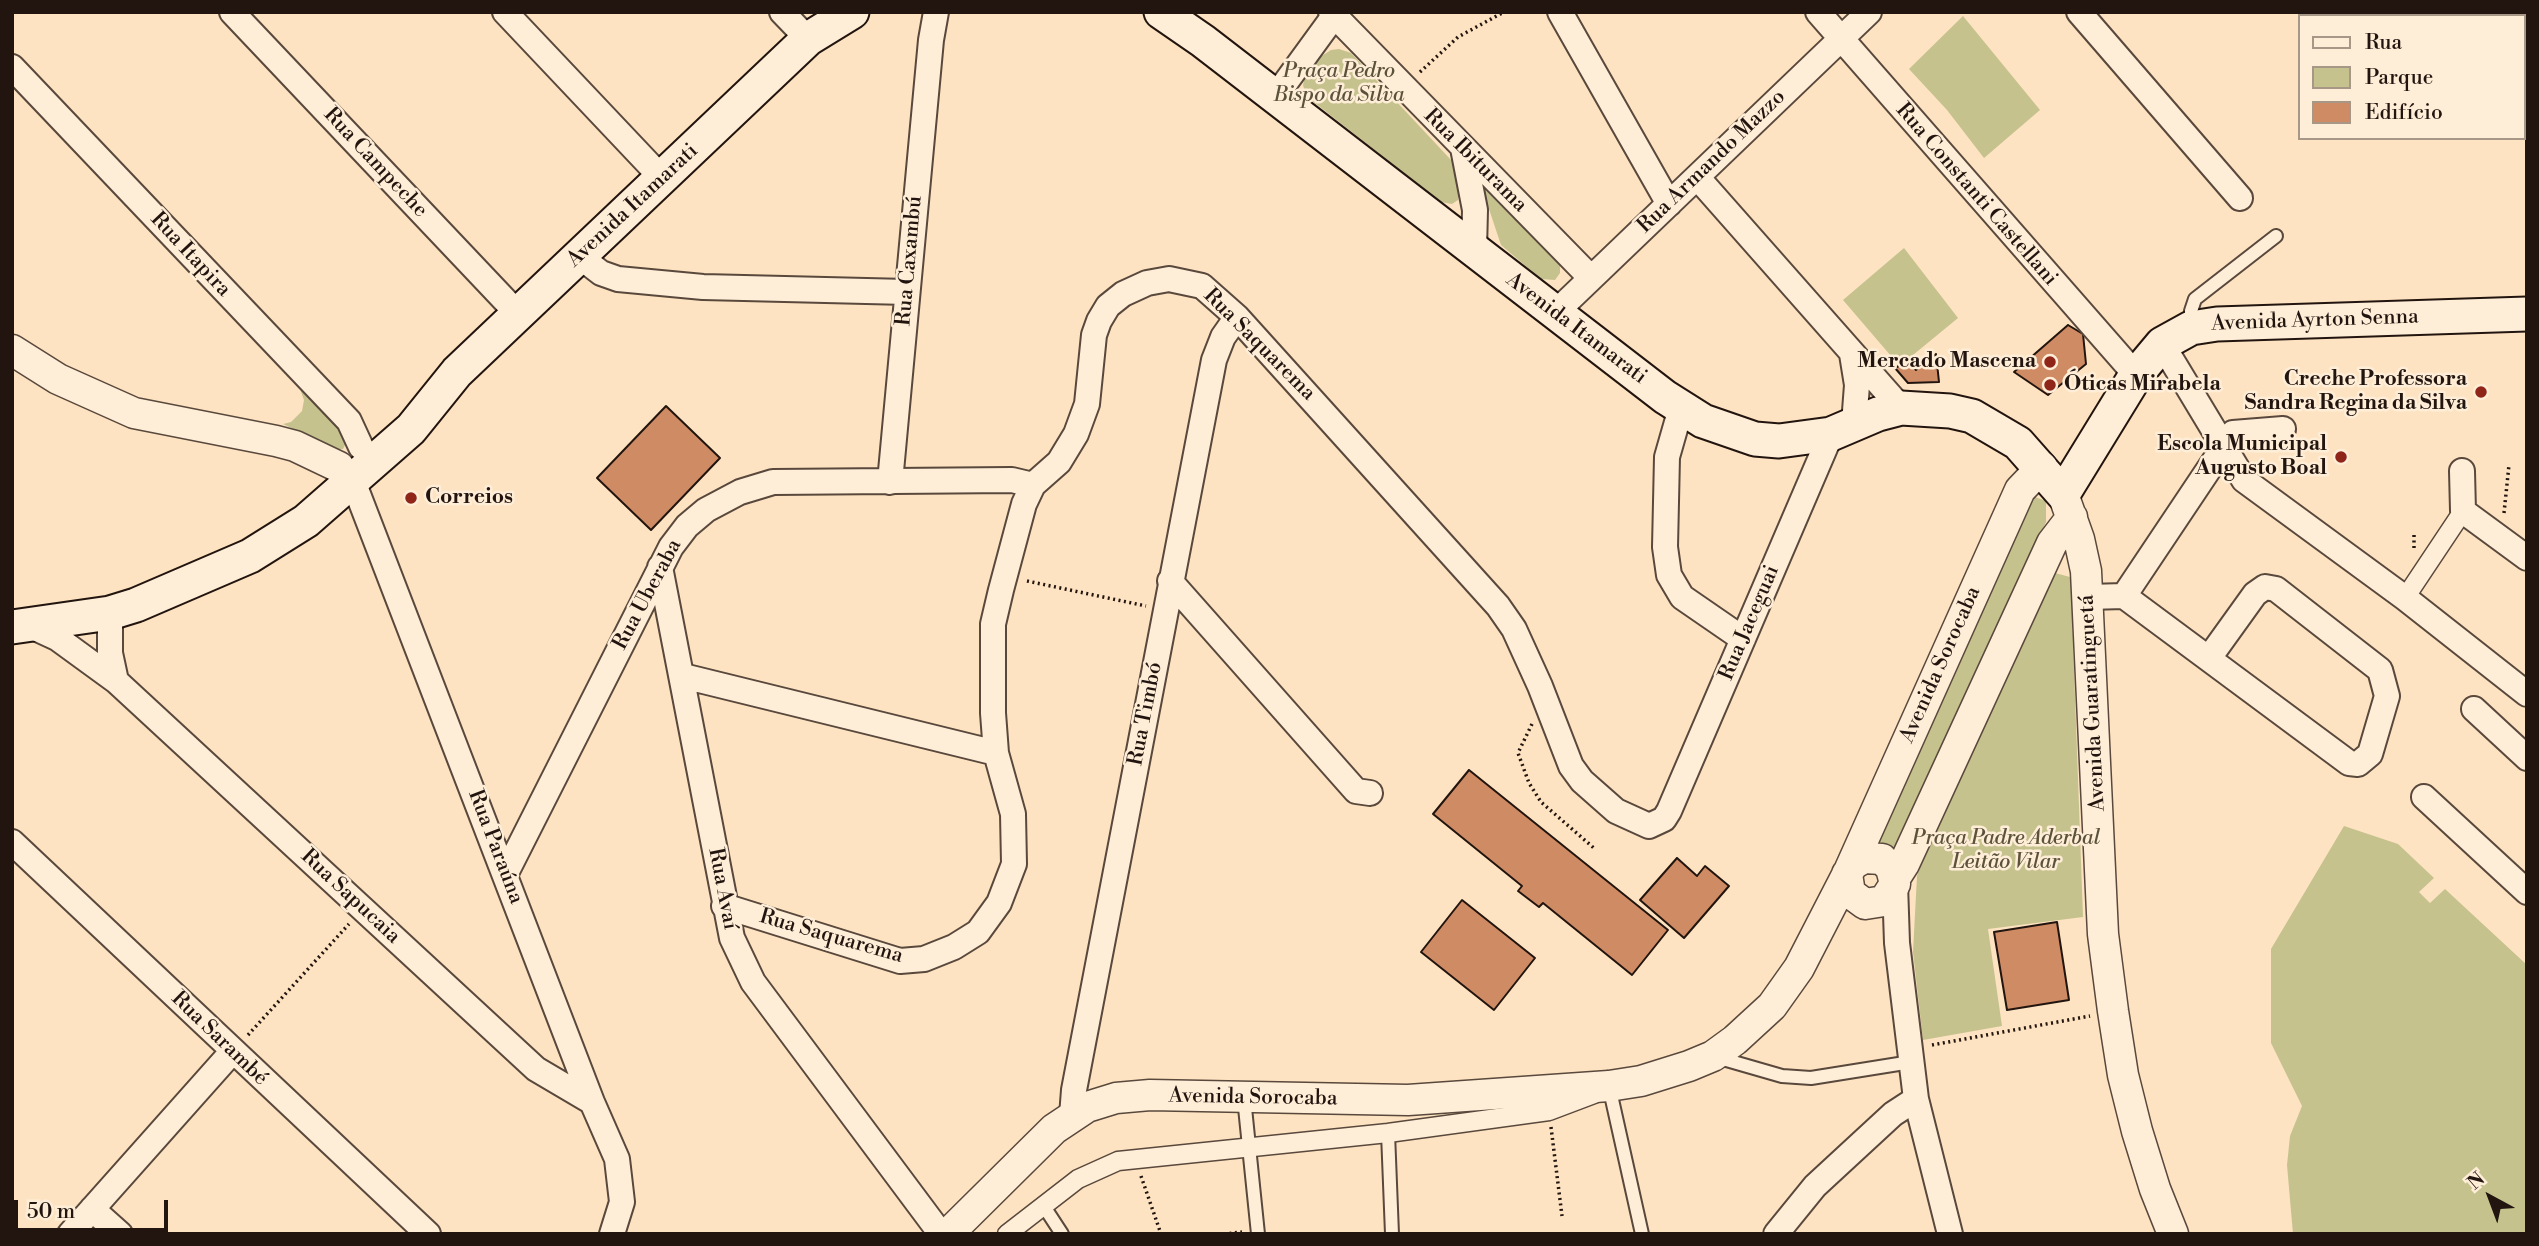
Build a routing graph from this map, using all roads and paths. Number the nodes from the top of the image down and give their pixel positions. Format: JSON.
{"nodes":[{"id":1,"x":232,"y":12,"type":"edge"},
{"id":2,"x":505,"y":12,"type":"edge"},
{"id":3,"x":782,"y":12,"type":"edge"},
{"id":4,"x":852,"y":12,"type":"edge"},
{"id":5,"x":916,"y":12,"type":"edge"},
{"id":6,"x":936,"y":12,"type":"edge"},
{"id":7,"x":1161,"y":12,"type":"edge"},
{"id":8,"x":1504,"y":12,"type":"edge"},
{"id":9,"x":1560,"y":12,"type":"edge"},
{"id":10,"x":1818,"y":12,"type":"edge"},
{"id":11,"x":1869,"y":12,"type":"edge"},
{"id":12,"x":2079,"y":12,"type":"edge"},
{"id":13,"x":1333,"y":14,"type":"edge"},
{"id":14,"x":816,"y":26,"type":"edge"},
{"id":15,"x":1841,"y":39,"type":"junction"},
{"id":16,"x":931,"y":40,"type":"junction"},
{"id":17,"x":12,"y":67,"type":"edge"},
{"id":18,"x":1403,"y":88,"type":"junction"},
{"id":19,"x":1275,"y":97,"type":"junction"},
{"id":20,"x":1463,"y":148,"type":"junction"},
{"id":21,"x":1697,"y":177,"type":"junction"},
{"id":22,"x":662,"y":178,"type":"junction"},
{"id":23,"x":2240,"y":198,"type":"dead end"},
{"id":24,"x":1669,"y":204,"type":"junction"},
{"id":25,"x":2276,"y":236,"type":"dead end"},
{"id":26,"x":1474,"y":250,"type":"junction"},
{"id":27,"x":579,"y":256,"type":"junction"},
{"id":28,"x":1591,"y":278,"type":"junction"},
{"id":29,"x":907,"y":292,"type":"junction"},
{"id":30,"x":1556,"y":312,"type":"junction"},
{"id":31,"x":519,"y":314,"type":"junction"},
{"id":32,"x":2527,"y":314,"type":"edge"},
{"id":33,"x":1237,"y":317,"type":"junction"},
{"id":34,"x":2191,"y":328,"type":"junction"},
{"id":35,"x":2162,"y":344,"type":"junction"},
{"id":36,"x":12,"y":350,"type":"edge"},
{"id":37,"x":1851,"y":353,"type":"junction"},
{"id":38,"x":2136,"y":376,"type":"junction"},
{"id":39,"x":1681,"y":408,"type":"junction"},
{"id":40,"x":1901,"y":408,"type":"junction"},
{"id":41,"x":1843,"y":429,"type":"junction"},
{"id":42,"x":2283,"y":429,"type":"dead end"},
{"id":43,"x":2223,"y":450,"type":"junction"},
{"id":44,"x":351,"y":465,"type":"junction"},
{"id":45,"x":2509,"y":465,"type":"dead end"},
{"id":46,"x":2042,"y":467,"type":"junction"},
{"id":47,"x":2462,"y":471,"type":"dead end"},
{"id":48,"x":890,"y":482,"type":"junction"},
{"id":49,"x":1033,"y":485,"type":"junction"},
{"id":50,"x":2068,"y":506,"type":"junction"},
{"id":51,"x":2463,"y":511,"type":"junction"},
{"id":52,"x":2414,"y":536,"type":"dead end"},
{"id":53,"x":2501,"y":539,"type":"junction"},
{"id":54,"x":2414,"y":552,"type":"dead end"},
{"id":55,"x":2527,"y":558,"type":"edge"},
{"id":56,"x":660,"y":566,"type":"junction"},
{"id":57,"x":1004,"y":576,"type":"junction"},
{"id":58,"x":1170,"y":581,"type":"junction"},
{"id":59,"x":2124,"y":596,"type":"junction"},
{"id":60,"x":2088,"y":597,"type":"junction"},
{"id":61,"x":2405,"y":598,"type":"junction"},
{"id":62,"x":1166,"y":610,"type":"junction"},
{"id":63,"x":110,"y":613,"type":"junction"},
{"id":64,"x":22,"y":626,"type":"edge"},
{"id":65,"x":1743,"y":639,"type":"junction"},
{"id":66,"x":2209,"y":658,"type":"junction"},
{"id":67,"x":683,"y":676,"type":"junction"},
{"id":68,"x":116,"y":681,"type":"junction"},
{"id":69,"x":2527,"y":694,"type":"edge"},
{"id":70,"x":1546,"y":702,"type":"junction"},
{"id":71,"x":2474,"y":709,"type":"dead end"},
{"id":72,"x":996,"y":754,"type":"junction"},
{"id":73,"x":2527,"y":758,"type":"edge"},
{"id":74,"x":1370,"y":793,"type":"dead end"},
{"id":75,"x":2424,"y":797,"type":"dead end"},
{"id":76,"x":1669,"y":811,"type":"joint"},
{"id":77,"x":12,"y":842,"type":"edge"},
{"id":78,"x":1595,"y":849,"type":"dead end"},
{"id":79,"x":1849,"y":872,"type":"junction"},
{"id":80,"x":506,"y":873,"type":"junction"},
{"id":81,"x":1895,"y":881,"type":"junction"},
{"id":82,"x":2527,"y":892,"type":"edge"},
{"id":83,"x":1868,"y":904,"type":"junction"},
{"id":84,"x":724,"y":906,"type":"junction"},
{"id":85,"x":363,"y":909,"type":"junction"},
{"id":86,"x":1817,"y":933,"type":"junction"},
{"id":87,"x":1897,"y":943,"type":"junction"},
{"id":88,"x":2113,"y":1011,"type":"junction"},
{"id":89,"x":232,"y":1052,"type":"junction"},
{"id":90,"x":1713,"y":1056,"type":"junction"},
{"id":91,"x":1910,"y":1056,"type":"junction"},
{"id":92,"x":1609,"y":1086,"type":"junction"},
{"id":93,"x":1244,"y":1098,"type":"junction"},
{"id":94,"x":1916,"y":1099,"type":"junction"},
{"id":95,"x":592,"y":1102,"type":"junction"},
{"id":96,"x":1549,"y":1111,"type":"junction"},
{"id":97,"x":1072,"y":1116,"type":"junction"},
{"id":98,"x":1388,"y":1132,"type":"junction"},
{"id":99,"x":1250,"y":1146,"type":"junction"},
{"id":100,"x":1135,"y":1157,"type":"junction"},
{"id":101,"x":1043,"y":1205,"type":"junction"},
{"id":102,"x":92,"y":1209,"type":"junction"},
{"id":103,"x":1562,"y":1216,"type":"dead end"},
{"id":104,"x":70,"y":1234,"type":"edge"},
{"id":105,"x":120,"y":1234,"type":"edge"},
{"id":106,"x":428,"y":1234,"type":"edge"},
{"id":107,"x":612,"y":1234,"type":"edge"},
{"id":108,"x":941,"y":1234,"type":"edge"},
{"id":109,"x":948,"y":1234,"type":"edge"},
{"id":110,"x":1007,"y":1234,"type":"edge"},
{"id":111,"x":1062,"y":1234,"type":"edge"},
{"id":112,"x":1161,"y":1234,"type":"edge"},
{"id":113,"x":1258,"y":1234,"type":"edge"},
{"id":114,"x":1392,"y":1234,"type":"edge"},
{"id":115,"x":1642,"y":1234,"type":"edge"},
{"id":116,"x":1776,"y":1234,"type":"edge"},
{"id":117,"x":1950,"y":1234,"type":"edge"},
{"id":118,"x":2173,"y":1234,"type":"edge"}],
"edges":[{"from":1,"to":31,"type":"street","name":"Rua Campeche"},
{"from":2,"to":22,"type":"street"},
{"from":3,"to":14,"type":"street"},
{"from":4,"to":14,"type":"main road","name":"Avenida Itamarati"},
{"from":5,"to":16,"type":"street"},
{"from":6,"to":16,"type":"street","name":"Rua Caxambú"},
{"from":7,"to":19,"type":"main road","name":"Avenida Itamarati"},
{"from":8,"to":18,"type":"path"},
{"from":9,"to":24,"type":"street"},
{"from":10,"to":15,"type":"street","name":"Rua Constanti Castellani"},
{"from":11,"to":15,"type":"street","name":"Rua Armando Mazzo"},
{"from":12,"to":23,"type":"street"},
{"from":13,"to":18,"type":"street","name":"Rua Ibiturama"},
{"from":13,"to":19,"type":"street"},
{"from":14,"to":22,"type":"main road","name":"Avenida Itamarati"},
{"from":15,"to":21,"type":"street","name":"Rua Armando Mazzo"},
{"from":15,"to":38,"type":"street","name":"Rua Constanti Castellani"},
{"from":16,"to":29,"type":"street","name":"Rua Caxambú"},
{"from":17,"to":44,"type":"street","name":"Rua Itapira"},
{"from":18,"to":20,"type":"street","name":"Rua Ibiturama"},
{"from":19,"to":26,"type":"main road","name":"Avenida Itamarati"},
{"from":20,"to":26,"type":"street"},
{"from":20,"to":28,"type":"street","name":"Rua Ibiturama"},
{"from":21,"to":24,"type":"street","name":"Rua Armando Mazzo"},
{"from":21,"to":37,"type":"street"},
{"from":22,"to":27,"type":"main road","name":"Avenida Itamarati"},
{"from":24,"to":28,"type":"street","name":"Rua Armando Mazzo"},
{"from":25,"to":34,"type":"lane"},
{"from":26,"to":30,"type":"main road","name":"Avenida Itamarati"},
{"from":27,"to":29,"type":"street"},
{"from":27,"to":31,"type":"main road","name":"Avenida Itamarati"},
{"from":28,"to":30,"type":"street","name":"Rua Armando Mazzo"},
{"from":29,"to":48,"type":"street","name":"Rua Caxambú"},
{"from":30,"to":39,"type":"main road","name":"Avenida Itamarati"},
{"from":31,"to":44,"type":"main road","name":"Avenida Itamarati"},
{"from":32,"to":34,"type":"main road","name":"Avenida Ayrton Senna"},
{"from":33,"to":49,"type":"street","name":"Rua Saquarema"},
{"from":33,"to":58,"type":"street","name":"Rua Timbó"},
{"from":33,"to":70,"type":"street","name":"Rua Saquarema"},
{"from":34,"to":35,"type":"main road","name":"Avenida Ayrton Senna"},
{"from":35,"to":38,"type":"main road","name":"Avenida Ayrton Senna"},
{"from":35,"to":43,"type":"street"},
{"from":36,"to":44,"type":"street"},
{"from":37,"to":40,"type":"street"},
{"from":37,"to":41,"type":"street","name":"Rua Jaceguai"},
{"from":38,"to":50,"type":"main road","name":"Avenida Ayrton Senna"},
{"from":39,"to":41,"type":"main road","name":"Avenida Itamarati"},
{"from":39,"to":65,"type":"street"},
{"from":40,"to":41,"type":"main road","name":"Avenida Itamarati"},
{"from":40,"to":46,"type":"main road","name":"Avenida Itamarati"},
{"from":41,"to":65,"type":"street","name":"Rua Jaceguai"},
{"from":42,"to":43,"type":"street"},
{"from":43,"to":59,"type":"street"},
{"from":43,"to":61,"type":"street"},
{"from":44,"to":63,"type":"main road","name":"Avenida Itamarati"},
{"from":44,"to":80,"type":"street","name":"Rua Paraúna"},
{"from":45,"to":53,"type":"path"},
{"from":46,"to":50,"type":"main road","name":"Avenida Guaratinguetá"},
{"from":46,"to":79,"type":"street","name":"Avenida Sorocaba"},
{"from":47,"to":51,"type":"street"},
{"from":48,"to":49,"type":"street","name":"Rua Uberaba"},
{"from":48,"to":56,"type":"street","name":"Rua Uberaba"},
{"from":49,"to":57,"type":"street","name":"Rua Saquarema"},
{"from":50,"to":60,"type":"street","name":"Avenida Guaratinguetá"},
{"from":50,"to":81,"type":"street"},
{"from":51,"to":53,"type":"street"},
{"from":51,"to":61,"type":"street"},
{"from":52,"to":54,"type":"path"},
{"from":53,"to":55,"type":"street"},
{"from":56,"to":67,"type":"street","name":"Rua Avaí"},
{"from":56,"to":80,"type":"street","name":"Rua Uberaba"},
{"from":57,"to":62,"type":"path"},
{"from":57,"to":72,"type":"street","name":"Rua Saquarema"},
{"from":58,"to":62,"type":"street","name":"Rua Timbó"},
{"from":58,"to":74,"type":"street"},
{"from":59,"to":60,"type":"street"},
{"from":59,"to":66,"type":"street"},
{"from":60,"to":88,"type":"street","name":"Avenida Guaratinguetá"},
{"from":61,"to":69,"type":"street"},
{"from":62,"to":97,"type":"street","name":"Rua Timbó"},
{"from":63,"to":64,"type":"main road","name":"Avenida Itamarati"},
{"from":63,"to":68,"type":"street"},
{"from":64,"to":68,"type":"street","name":"Rua Sapucaia"},
{"from":65,"to":76,"type":"street","name":"Rua Jaceguai"},
{"from":66,"to":66,"type":"street"},
{"from":67,"to":72,"type":"street"},
{"from":67,"to":84,"type":"street","name":"Rua Avaí"},
{"from":68,"to":85,"type":"street","name":"Rua Sapucaia"},
{"from":70,"to":76,"type":"street","name":"Rua Saquarema"},
{"from":70,"to":78,"type":"path"},
{"from":71,"to":73,"type":"street"},
{"from":72,"to":84,"type":"street","name":"Rua Saquarema"},
{"from":75,"to":82,"type":"street"},
{"from":77,"to":89,"type":"street","name":"Rua Sarambé"},
{"from":79,"to":81,"type":"street"},
{"from":79,"to":83,"type":"street"},
{"from":79,"to":86,"type":"street","name":"Avenida Sorocaba"},
{"from":80,"to":95,"type":"street","name":"Rua Paraúna"},
{"from":81,"to":83,"type":"street"},
{"from":81,"to":87,"type":"street"},
{"from":83,"to":86,"type":"street","name":"Avenida Sorocaba"},
{"from":83,"to":87,"type":"street"},
{"from":84,"to":108,"type":"street","name":"Rua Avaí"},
{"from":85,"to":89,"type":"path"},
{"from":85,"to":95,"type":"street","name":"Rua Sapucaia"},
{"from":86,"to":90,"type":"street","name":"Avenida Sorocaba"},
{"from":87,"to":91,"type":"street"},
{"from":88,"to":91,"type":"path"},
{"from":88,"to":118,"type":"street","name":"Avenida Guaratinguetá"},
{"from":89,"to":102,"type":"street"},
{"from":89,"to":106,"type":"street","name":"Rua Sarambé"},
{"from":90,"to":91,"type":"lane"},
{"from":90,"to":92,"type":"street","name":"Avenida Sorocaba"},
{"from":91,"to":94,"type":"street"},
{"from":92,"to":93,"type":"street","name":"Avenida Sorocaba"},
{"from":92,"to":96,"type":"street","name":"Avenida Sorocaba"},
{"from":92,"to":115,"type":"lane"},
{"from":93,"to":97,"type":"street","name":"Avenida Sorocaba"},
{"from":93,"to":99,"type":"lane"},
{"from":94,"to":116,"type":"street"},
{"from":94,"to":117,"type":"street"},
{"from":95,"to":107,"type":"street","name":"Rua Paraúna"},
{"from":96,"to":98,"type":"street","name":"Avenida Sorocaba"},
{"from":96,"to":103,"type":"path"},
{"from":97,"to":109,"type":"street","name":"Avenida Sorocaba"},
{"from":98,"to":99,"type":"street","name":"Avenida Sorocaba"},
{"from":98,"to":114,"type":"lane"},
{"from":99,"to":100,"type":"street","name":"Avenida Sorocaba"},
{"from":99,"to":113,"type":"lane"},
{"from":100,"to":101,"type":"street","name":"Avenida Sorocaba"},
{"from":100,"to":112,"type":"path"},
{"from":101,"to":110,"type":"street","name":"Avenida Sorocaba"},
{"from":101,"to":111,"type":"lane"},
{"from":102,"to":104,"type":"street"},
{"from":102,"to":105,"type":"street"}]}
